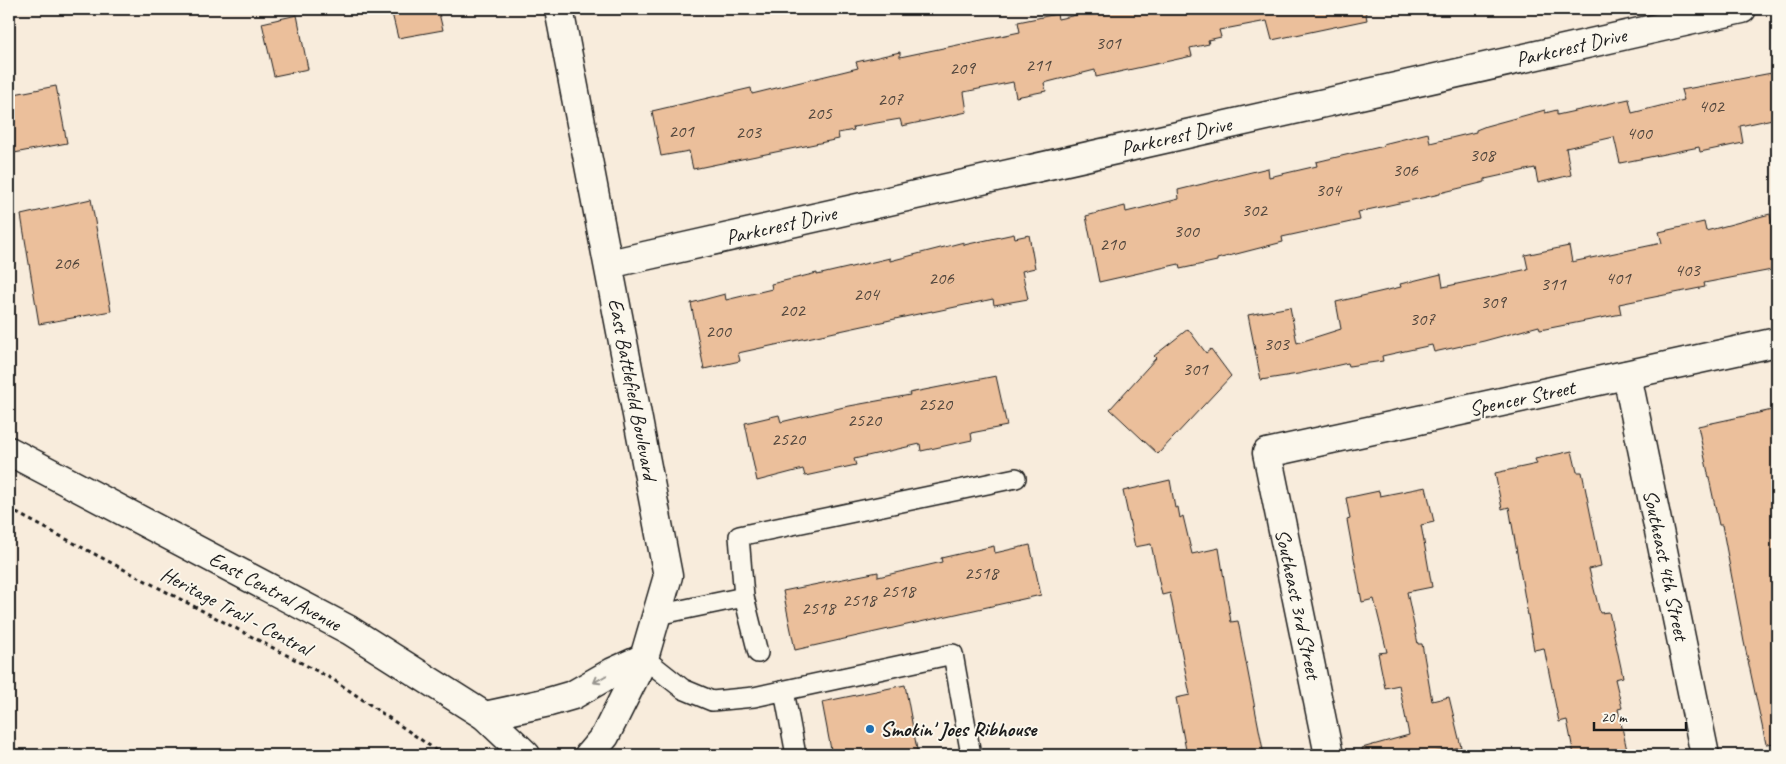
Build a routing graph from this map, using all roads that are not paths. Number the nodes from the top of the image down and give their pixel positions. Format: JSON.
{"nodes":[{"id":1,"x":559,"y":9,"type":"edge"},
{"id":2,"x":1742,"y":9,"type":"edge"},
{"id":3,"x":609,"y":264,"type":"junction"},
{"id":4,"x":1777,"y":342,"type":"edge"},
{"id":5,"x":1627,"y":375,"type":"junction"},
{"id":6,"x":9,"y":451,"type":"edge"},
{"id":7,"x":1267,"y":454,"type":"joint"},
{"id":8,"x":1016,"y":478,"type":"dead end"},
{"id":9,"x":744,"y":597,"type":"junction"},
{"id":10,"x":656,"y":615,"type":"junction"},
{"id":11,"x":758,"y":653,"type":"dead end"},
{"id":12,"x":644,"y":658,"type":"junction"},
{"id":13,"x":784,"y":691,"type":"junction"},
{"id":14,"x":485,"y":716,"type":"junction"},
{"id":15,"x":526,"y":755,"type":"edge"},
{"id":16,"x":589,"y":755,"type":"edge"},
{"id":17,"x":796,"y":755,"type":"edge"},
{"id":18,"x":971,"y":755,"type":"edge"},
{"id":19,"x":1329,"y":755,"type":"edge"},
{"id":20,"x":1705,"y":755,"type":"edge"}],
"edges":[{"from":1,"to":3,"type":"street","name":"East Battlefield Boulevard"},
{"from":2,"to":3,"type":"street","name":"Parkcrest Drive"},
{"from":3,"to":10,"type":"street","name":"East Battlefield Boulevard"},
{"from":4,"to":5,"type":"street","name":"Spencer Street"},
{"from":5,"to":7,"type":"street","name":"Spencer Street"},
{"from":5,"to":20,"type":"street","name":"Southeast 4th Street"},
{"from":6,"to":14,"type":"street","name":"East Central Avenue"},
{"from":7,"to":19,"type":"street","name":"Southeast 3rd Street"},
{"from":8,"to":9,"type":"lane"},
{"from":9,"to":10,"type":"lane"},
{"from":9,"to":11,"type":"lane"},
{"from":10,"to":12,"type":"street","name":"East Battlefield Boulevard"},
{"from":12,"to":13,"type":"lane"},
{"from":12,"to":14,"type":"street","one_way":true},
{"from":12,"to":16,"type":"street","name":"East Battlefield Boulevard"},
{"from":13,"to":17,"type":"lane"},
{"from":13,"to":18,"type":"lane"},
{"from":14,"to":15,"type":"street","name":"East Central Avenue"}]}
